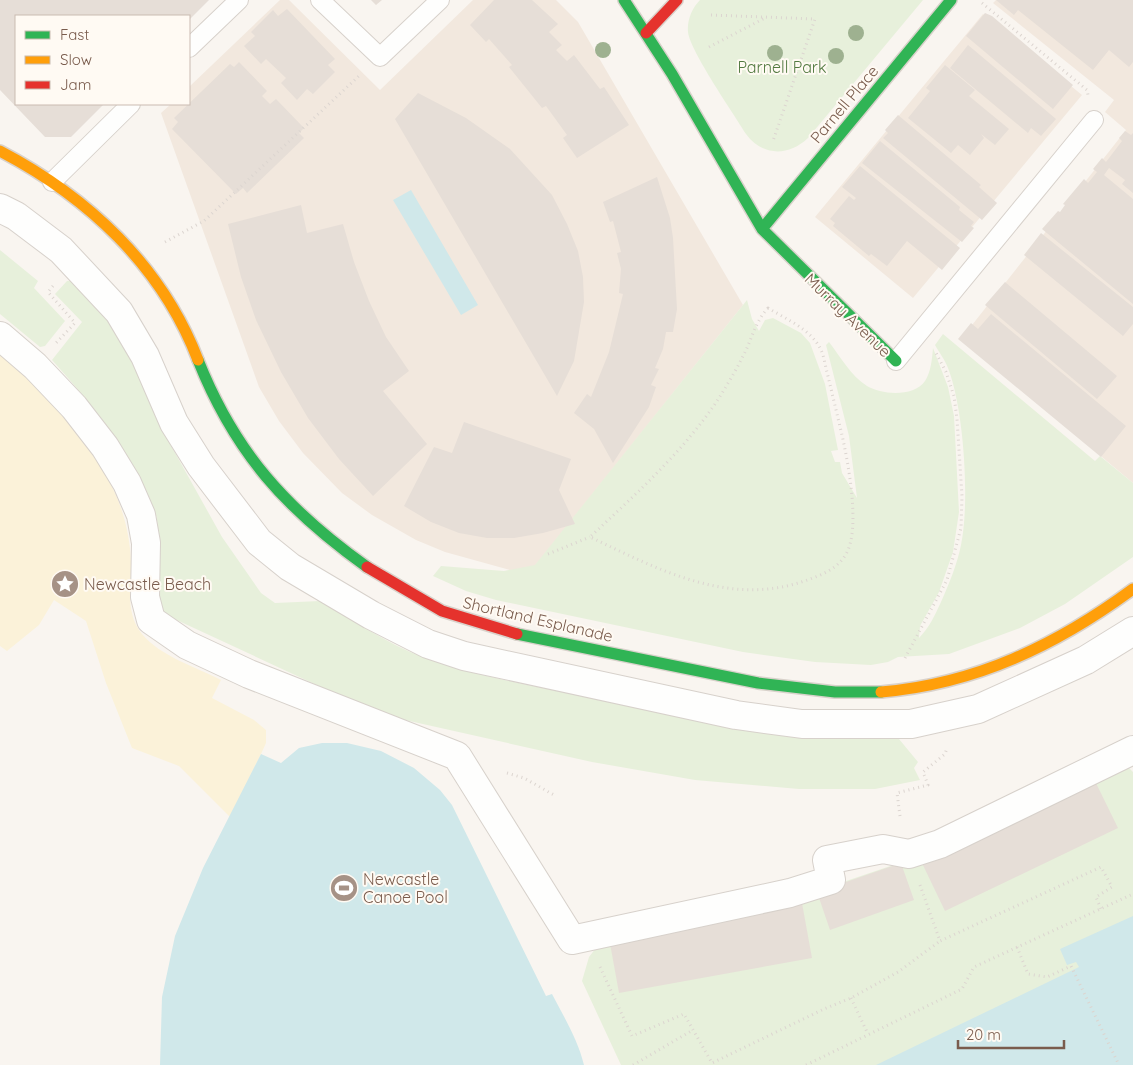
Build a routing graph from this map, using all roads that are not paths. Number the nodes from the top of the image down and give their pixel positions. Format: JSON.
{"nodes":[{"id":1,"x":239,"y":0,"type":"edge"},
{"id":2,"x":320,"y":0,"type":"edge"},
{"id":3,"x":440,"y":0,"type":"edge"},
{"id":4,"x":624,"y":0,"type":"edge"},
{"id":5,"x":676,"y":0,"type":"edge"},
{"id":6,"x":951,"y":0,"type":"edge"},
{"id":7,"x":646,"y":33,"type":"junction"},
{"id":8,"x":190,"y":47,"type":"edge"},
{"id":9,"x":130,"y":105,"type":"edge"},
{"id":10,"x":1094,"y":120,"type":"road end"},
{"id":11,"x":0,"y":151,"type":"edge"},
{"id":12,"x":52,"y":182,"type":"junction"},
{"id":13,"x":0,"y":208,"type":"edge"},
{"id":14,"x":762,"y":229,"type":"junction"},
{"id":15,"x":0,"y":336,"type":"edge"},
{"id":16,"x":896,"y":361,"type":"joint"},
{"id":17,"x":1133,"y":589,"type":"edge"},
{"id":18,"x":1133,"y":631,"type":"edge"},
{"id":19,"x":1133,"y":750,"type":"edge"}],
"edges":[{"from":1,"to":8,"type":"lane"},
{"from":2,"to":3,"type":"lane"},
{"from":4,"to":7,"type":"street","name":"Murray Avenue"},
{"from":5,"to":7,"type":"street"},
{"from":6,"to":14,"type":"street","name":"Parnell Place"},
{"from":7,"to":14,"type":"street","name":"Murray Avenue"},
{"from":9,"to":12,"type":"lane"},
{"from":10,"to":16,"type":"lane","name":"Murray Avenue"},
{"from":11,"to":12,"type":"street","name":"Shortland Esplanade"},
{"from":12,"to":17,"type":"street","name":"Shortland Esplanade"},
{"from":13,"to":18,"type":"street"},
{"from":14,"to":16,"type":"street","name":"Murray Avenue"},
{"from":15,"to":19,"type":"street"}]}
